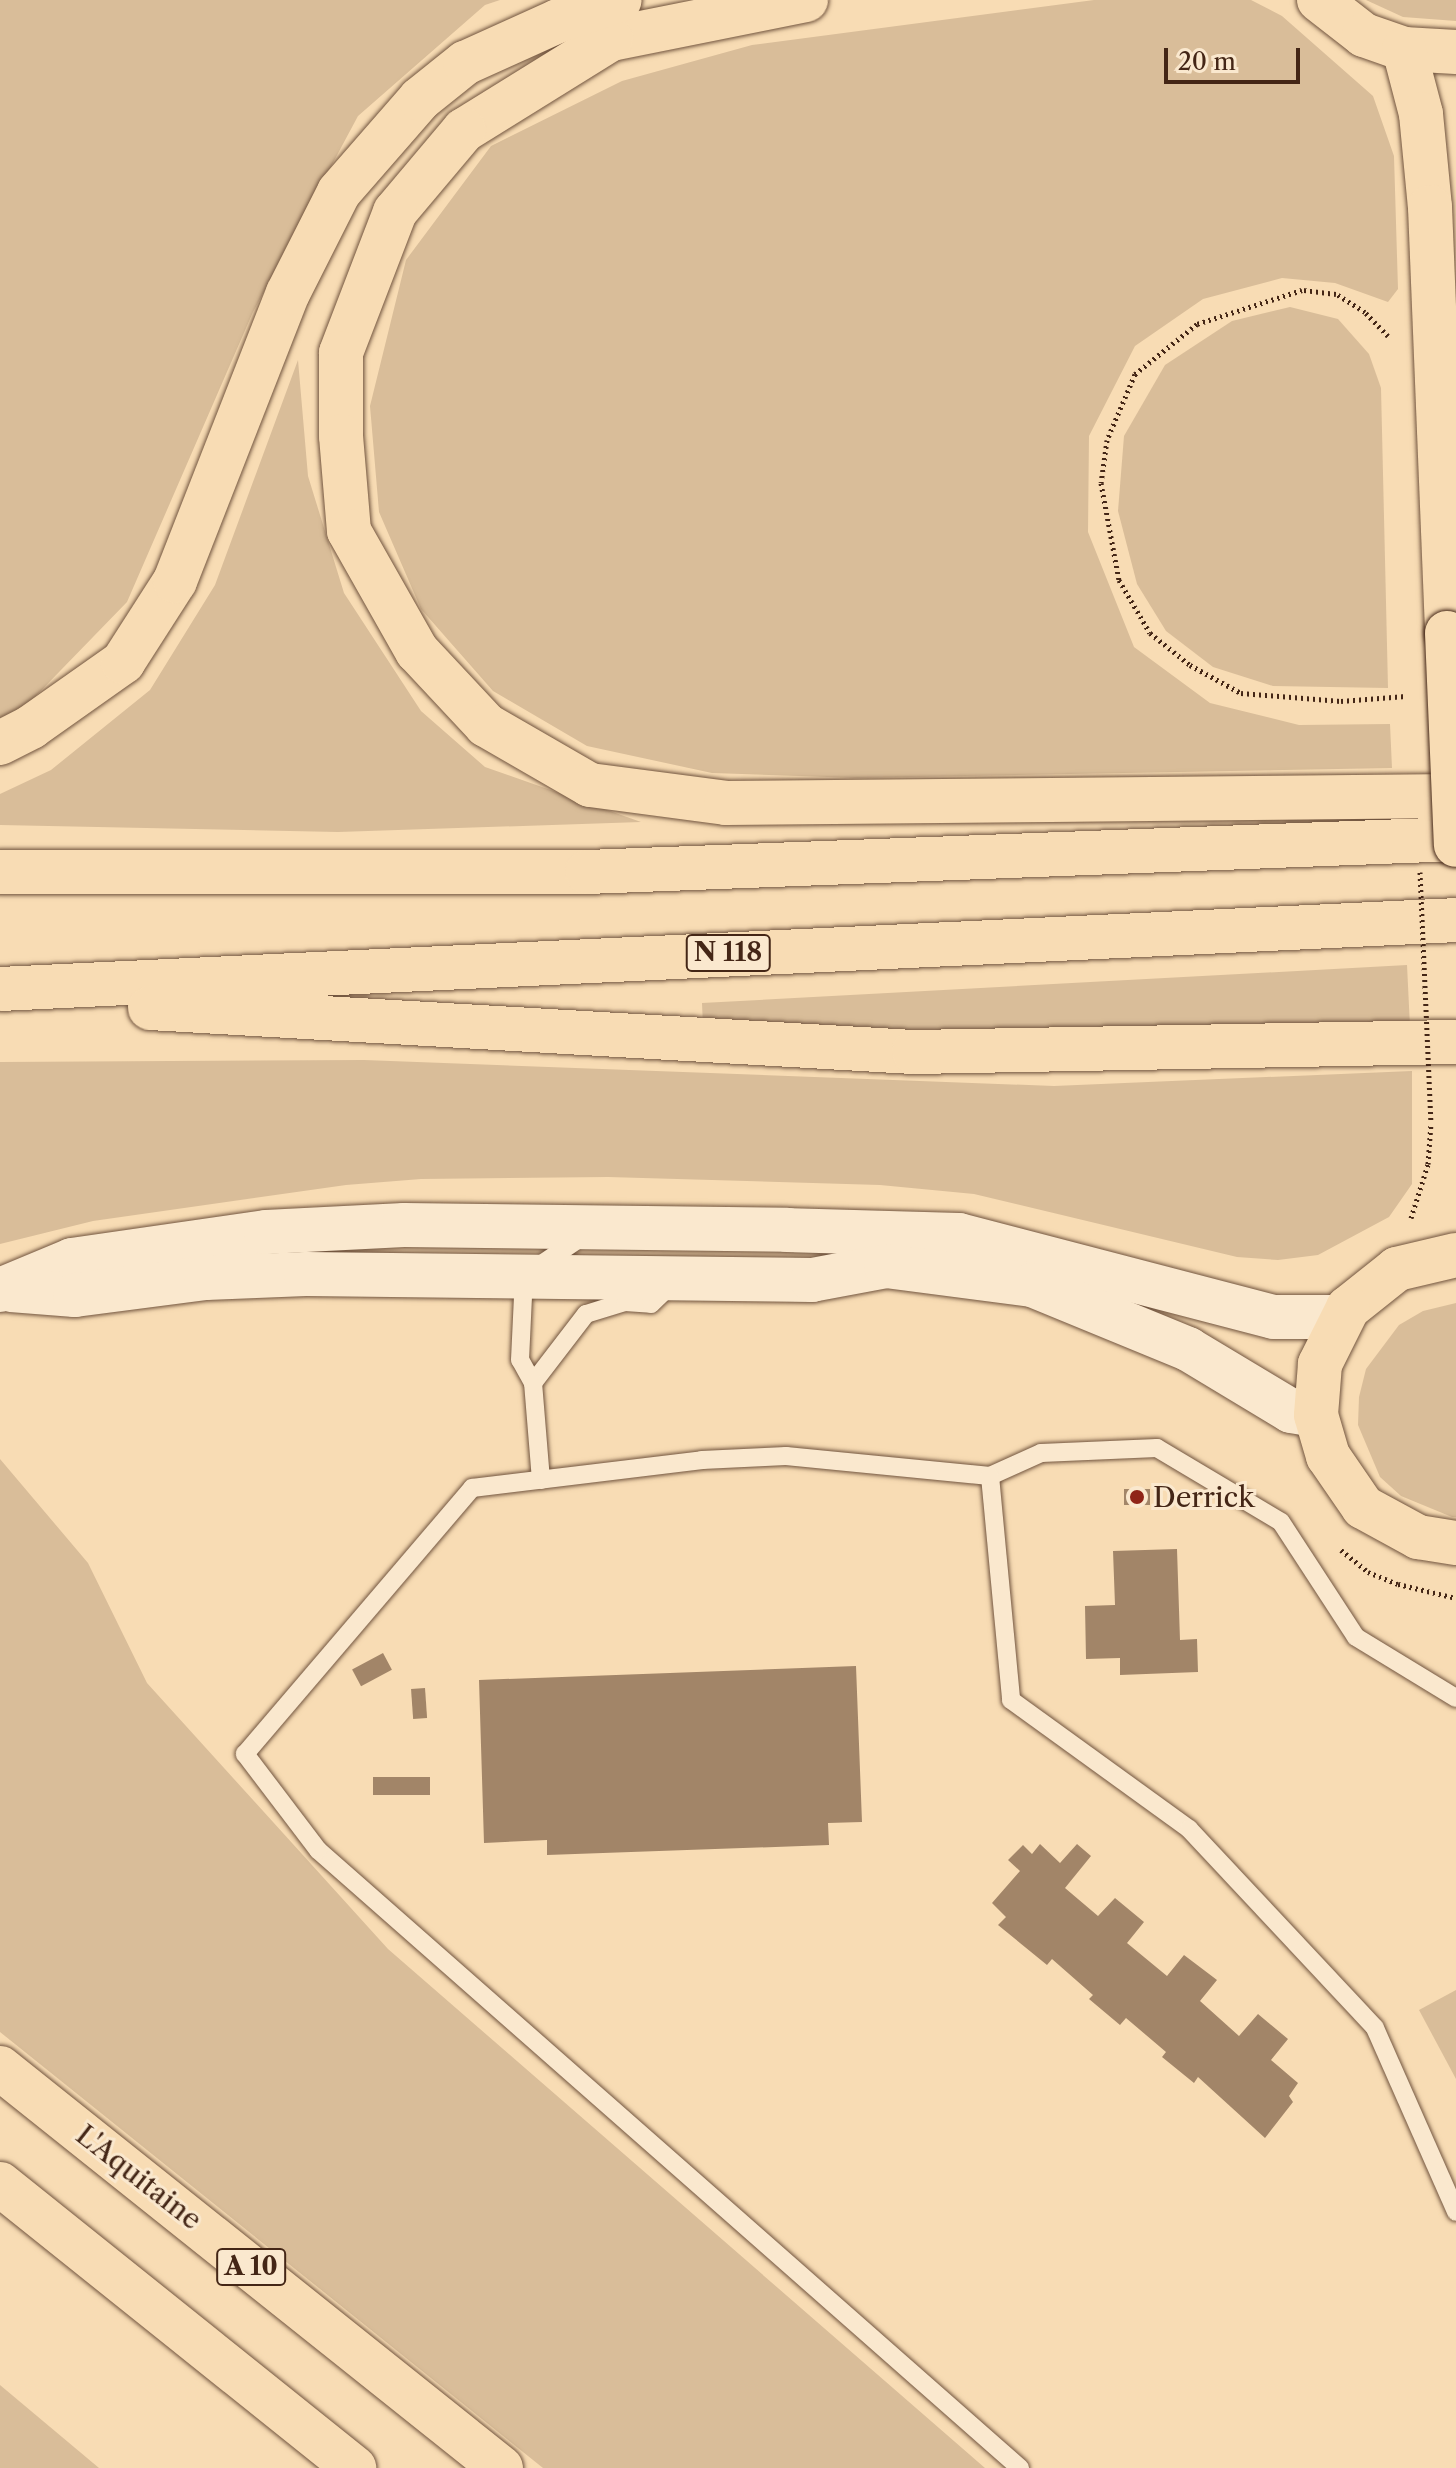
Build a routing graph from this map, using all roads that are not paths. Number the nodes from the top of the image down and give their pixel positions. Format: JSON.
{"nodes":[{"id":1,"x":620,"y":0,"type":"edge"},
{"id":2,"x":806,"y":0,"type":"edge"},
{"id":3,"x":1319,"y":0,"type":"edge"},
{"id":4,"x":1404,"y":49,"type":"junction"},
{"id":5,"x":1456,"y":52,"type":"edge"},
{"id":6,"x":0,"y":743,"type":"edge"},
{"id":7,"x":1456,"y":796,"type":"edge"},
{"id":8,"x":1444,"y":846,"type":"edge"},
{"id":9,"x":0,"y":872,"type":"edge"},
{"id":10,"x":1456,"y":920,"type":"edge"},
{"id":11,"x":0,"y":989,"type":"edge"},
{"id":12,"x":0,"y":999,"type":"edge"},
{"id":13,"x":1456,"y":1042,"type":"edge"},
{"id":14,"x":592,"y":1230,"type":"junction"},
{"id":15,"x":1456,"y":1255,"type":"edge"},
{"id":16,"x":524,"y":1276,"type":"junction"},
{"id":17,"x":675,"y":1281,"type":"junction"},
{"id":18,"x":2,"y":1290,"type":"edge"},
{"id":19,"x":1341,"y":1317,"type":"junction"},
{"id":20,"x":533,"y":1383,"type":"junction"},
{"id":21,"x":1316,"y":1415,"type":"junction"},
{"id":22,"x":990,"y":1476,"type":"junction"},
{"id":23,"x":541,"y":1480,"type":"junction"},
{"id":24,"x":1456,"y":1543,"type":"edge"},
{"id":25,"x":1456,"y":1698,"type":"edge"},
{"id":26,"x":0,"y":2068,"type":"edge"},
{"id":27,"x":0,"y":2184,"type":"edge"},
{"id":28,"x":1456,"y":2212,"type":"edge"},
{"id":29,"x":354,"y":2468,"type":"edge"},
{"id":30,"x":501,"y":2468,"type":"edge"},
{"id":31,"x":1020,"y":2468,"type":"edge"}],
"edges":[{"from":1,"to":6,"type":"main road"},
{"from":2,"to":7,"type":"main road"},
{"from":3,"to":4,"type":"main road"},
{"from":4,"to":5,"type":"main road"},
{"from":4,"to":8,"type":"main road","bridge":true},
{"from":8,"to":9,"type":"main road"},
{"from":10,"to":11,"type":"main road","number":"N 118"},
{"from":12,"to":13,"type":"main road"},
{"from":14,"to":16,"type":"lane"},
{"from":14,"to":18,"type":"main road"},
{"from":14,"to":19,"type":"main road"},
{"from":15,"to":19,"type":"main road"},
{"from":16,"to":17,"type":"main road"},
{"from":16,"to":18,"type":"main road"},
{"from":16,"to":20,"type":"lane"},
{"from":17,"to":20,"type":"lane"},
{"from":17,"to":21,"type":"main road"},
{"from":19,"to":21,"type":"main road"},
{"from":20,"to":23,"type":"lane"},
{"from":21,"to":24,"type":"main road"},
{"from":22,"to":23,"type":"lane"},
{"from":22,"to":25,"type":"lane"},
{"from":22,"to":28,"type":"lane"},
{"from":23,"to":31,"type":"lane"},
{"from":26,"to":30,"type":"main road","name":"L'Aquitaine","number":"A 10"},
{"from":27,"to":29,"type":"main road"}]}
